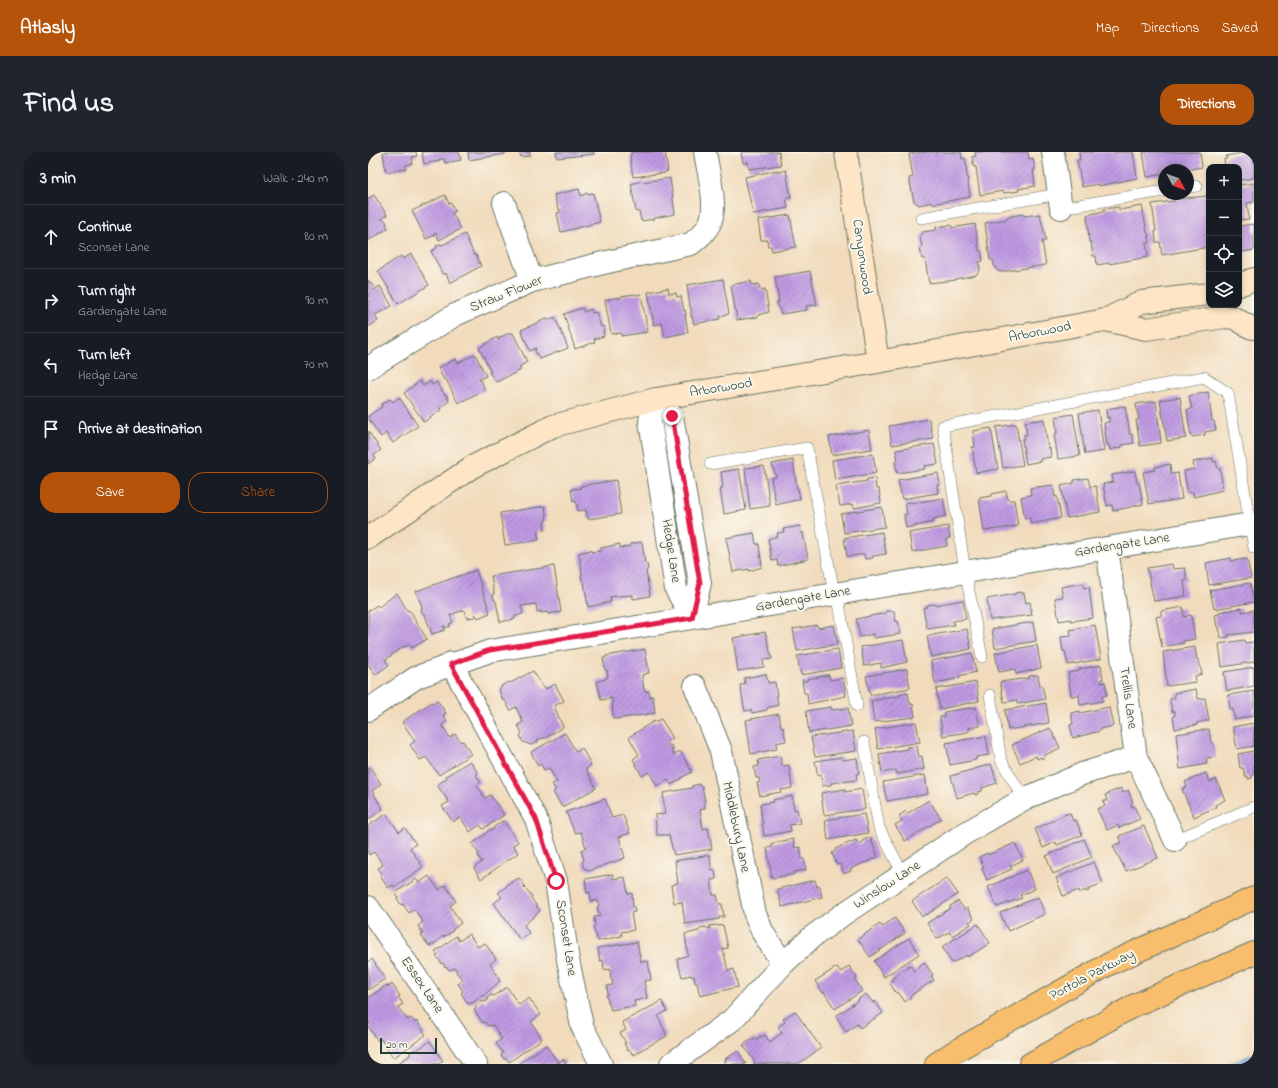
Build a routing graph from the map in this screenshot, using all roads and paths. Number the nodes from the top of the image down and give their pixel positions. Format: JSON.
{"nodes":[{"id":1,"x":704,"y":152,"type":"edge"},
{"id":2,"x":846,"y":152,"type":"edge"},
{"id":3,"x":1053,"y":152,"type":"edge"},
{"id":4,"x":1158,"y":192,"type":"edge"},
{"id":5,"x":1060,"y":201,"type":"junction"},
{"id":6,"x":504,"y":203,"type":"dead end"},
{"id":7,"x":921,"y":218,"type":"dead end"},
{"id":8,"x":1254,"y":279,"type":"edge"},
{"id":9,"x":532,"y":281,"type":"junction"},
{"id":10,"x":1242,"y":284,"type":"edge"},
{"id":11,"x":1206,"y":294,"type":"edge"},
{"id":12,"x":1105,"y":320,"type":"junction"},
{"id":13,"x":1254,"y":328,"type":"edge"},
{"id":14,"x":878,"y":362,"type":"junction"},
{"id":15,"x":368,"y":368,"type":"edge"},
{"id":16,"x":656,"y":399,"type":"junction"},
{"id":17,"x":710,"y":464,"type":"dead end"},
{"id":18,"x":1250,"y":524,"type":"junction"},
{"id":19,"x":368,"y":538,"type":"edge"},
{"id":20,"x":1106,"y":548,"type":"junction"},
{"id":21,"x":1254,"y":548,"type":"edge"},
{"id":22,"x":965,"y":571,"type":"junction"},
{"id":23,"x":835,"y":593,"type":"junction"},
{"id":24,"x":692,"y":618,"type":"junction"},
{"id":25,"x":982,"y":657,"type":"dead end"},
{"id":26,"x":451,"y":664,"type":"junction"},
{"id":27,"x":695,"y":686,"type":"dead end"},
{"id":28,"x":990,"y":695,"type":"dead end"},
{"id":29,"x":857,"y":706,"type":"dead end"},
{"id":30,"x":368,"y":710,"type":"edge"},
{"id":31,"x":864,"y":742,"type":"dead end"},
{"id":32,"x":1136,"y":757,"type":"junction"},
{"id":33,"x":1024,"y":799,"type":"junction"},
{"id":34,"x":1254,"y":807,"type":"edge"},
{"id":35,"x":1175,"y":840,"type":"joint"},
{"id":36,"x":904,"y":874,"type":"junction"},
{"id":37,"x":1254,"y":898,"type":"edge"},
{"id":38,"x":368,"y":907,"type":"edge"},
{"id":39,"x":1254,"y":953,"type":"edge"},
{"id":40,"x":783,"y":964,"type":"junction"},
{"id":41,"x":476,"y":1064,"type":"edge"},
{"id":42,"x":601,"y":1064,"type":"edge"},
{"id":43,"x":671,"y":1064,"type":"edge"},
{"id":44,"x":936,"y":1064,"type":"edge"},
{"id":45,"x":1030,"y":1064,"type":"edge"}],
"edges":[{"from":1,"to":9,"type":"street","name":"Straw Flower"},
{"from":2,"to":14,"type":"street","name":"Canyonwood"},
{"from":3,"to":5,"type":"street"},
{"from":4,"to":5,"type":"lane"},
{"from":5,"to":7,"type":"lane"},
{"from":6,"to":9,"type":"street"},
{"from":8,"to":10,"type":"street"},
{"from":9,"to":15,"type":"street","name":"Straw Flower"},
{"from":11,"to":12,"type":"street","name":"Arborwood"},
{"from":12,"to":13,"type":"street","name":"Arborwood"},
{"from":12,"to":14,"type":"street","name":"Arborwood"},
{"from":14,"to":16,"type":"street","name":"Arborwood"},
{"from":16,"to":19,"type":"street","name":"Arborwood"},
{"from":16,"to":24,"type":"street","name":"Hedge Lane"},
{"from":17,"to":23,"type":"lane"},
{"from":18,"to":20,"type":"street","name":"Gardengate Lane"},
{"from":18,"to":21,"type":"lane"},
{"from":18,"to":22,"type":"lane"},
{"from":20,"to":22,"type":"street","name":"Gardengate Lane"},
{"from":20,"to":32,"type":"street","name":"Trellis Lane"},
{"from":22,"to":23,"type":"street","name":"Gardengate Lane"},
{"from":22,"to":25,"type":"lane"},
{"from":23,"to":24,"type":"street","name":"Gardengate Lane"},
{"from":23,"to":29,"type":"lane"},
{"from":24,"to":26,"type":"street","name":"Gardengate Lane"},
{"from":26,"to":30,"type":"street","name":"Gardengate Lane"},
{"from":26,"to":42,"type":"street","name":"Sconset Lane"},
{"from":27,"to":40,"type":"street","name":"Middlebury Lane"},
{"from":28,"to":33,"type":"lane"},
{"from":31,"to":36,"type":"lane"},
{"from":32,"to":33,"type":"street","name":"Winslow Lane"},
{"from":32,"to":35,"type":"street","name":"Trellis Lane"},
{"from":33,"to":36,"type":"street","name":"Winslow Lane"},
{"from":34,"to":35,"type":"lane"},
{"from":36,"to":40,"type":"street","name":"Winslow Lane"},
{"from":37,"to":44,"type":"main road","name":"Portola Parkway"},
{"from":38,"to":41,"type":"street","name":"Essex Lane"},
{"from":39,"to":45,"type":"main road"},
{"from":40,"to":43,"type":"street","name":"Winslow Lane"}]}
